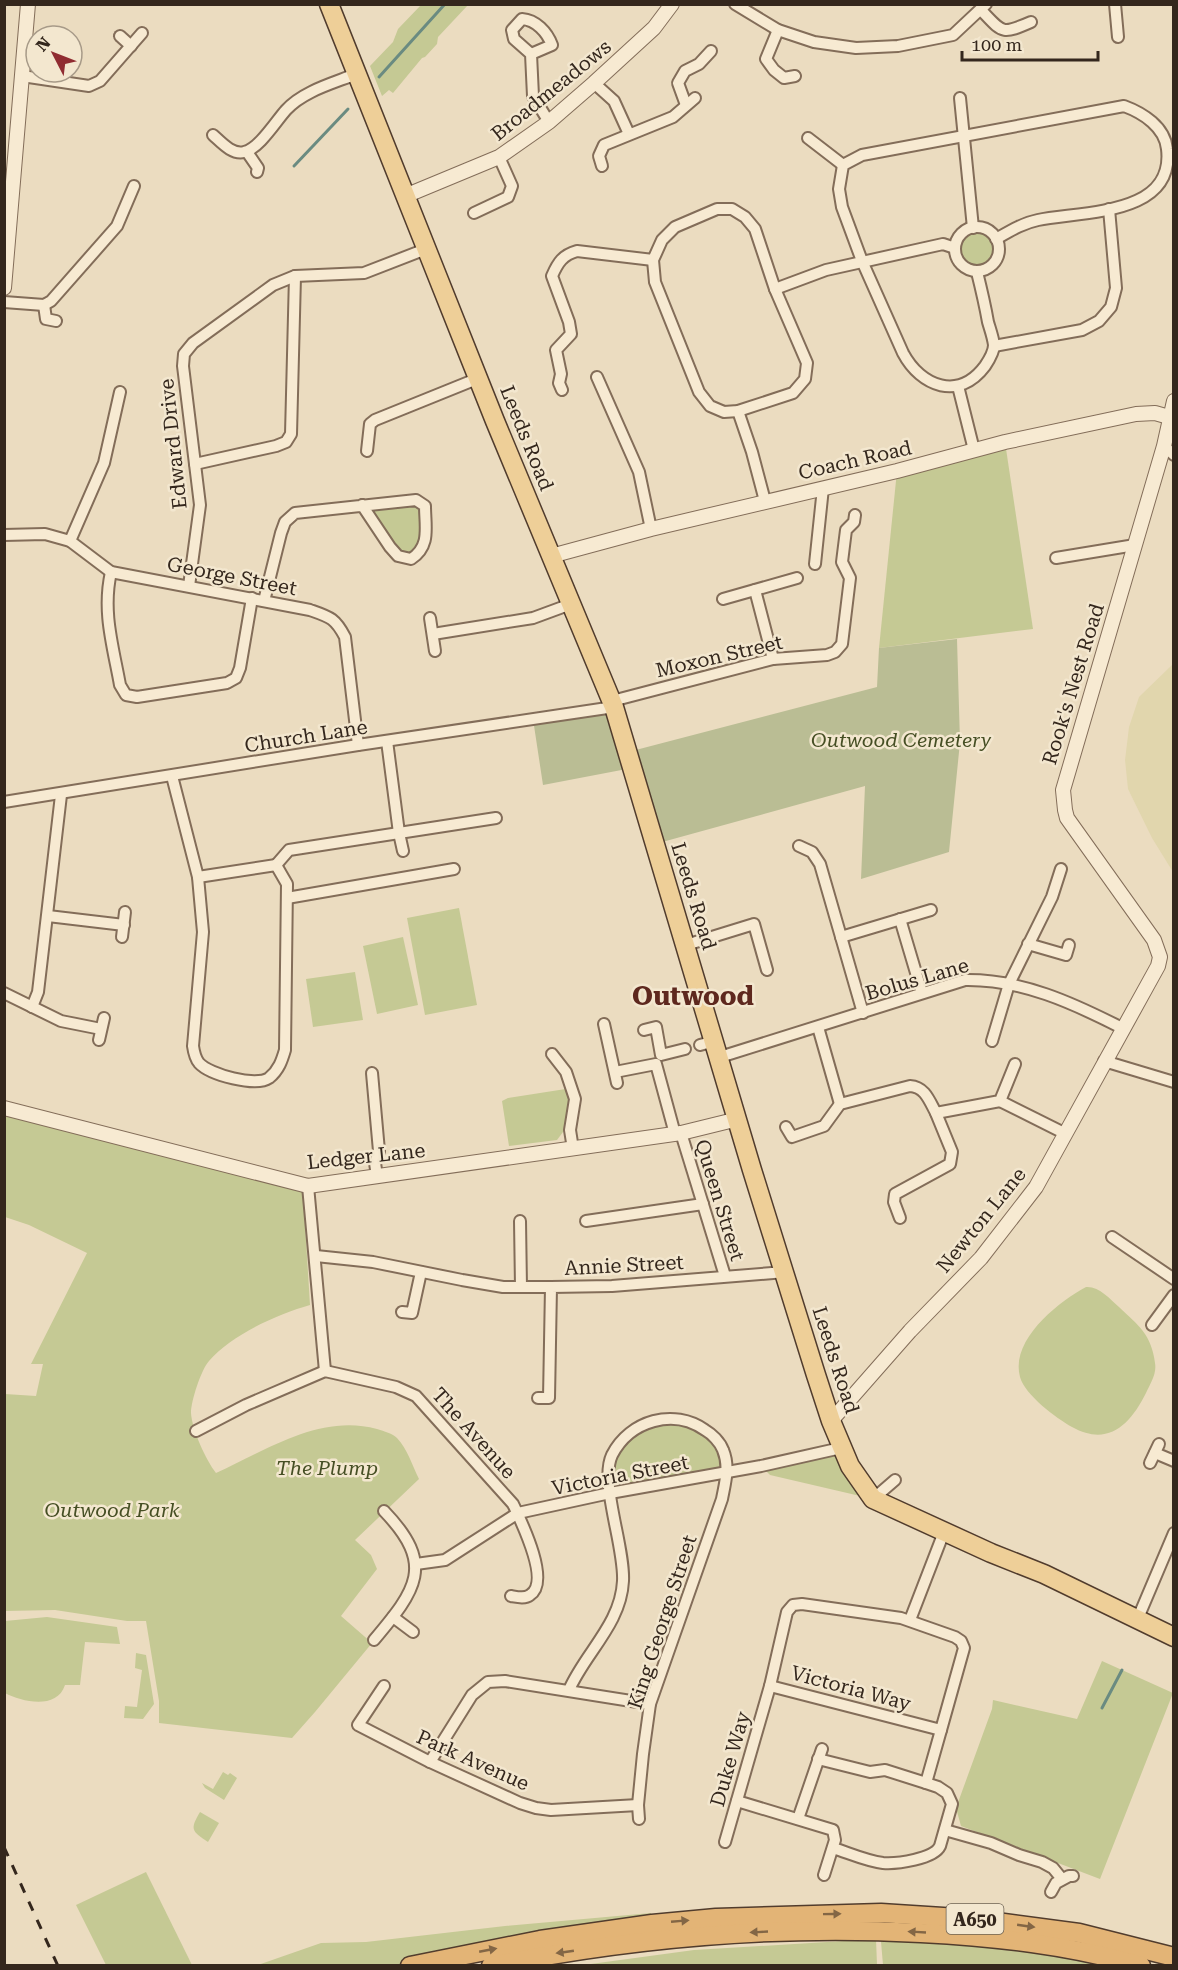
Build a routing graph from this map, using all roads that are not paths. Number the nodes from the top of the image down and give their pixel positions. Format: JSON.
{"nodes":[{"id":1,"x":28,"y":4,"type":"edge"},
{"id":2,"x":329,"y":4,"type":"edge"},
{"id":3,"x":672,"y":4,"type":"edge"},
{"id":4,"x":735,"y":4,"type":"edge"},
{"id":5,"x":1115,"y":4,"type":"edge"},
{"id":6,"x":983,"y":7,"type":"edge"},
{"id":7,"x":1031,"y":22,"type":"dead end"},
{"id":8,"x":778,"y":30,"type":"junction"},
{"id":9,"x":142,"y":33,"type":"dead end"},
{"id":10,"x":120,"y":36,"type":"dead end"},
{"id":11,"x":1118,"y":37,"type":"dead end"},
{"id":12,"x":131,"y":46,"type":"junction"},
{"id":13,"x":711,"y":51,"type":"dead end"},
{"id":14,"x":531,"y":54,"type":"dead end"},
{"id":15,"x":356,"y":74,"type":"junction"},
{"id":16,"x":22,"y":76,"type":"junction"},
{"id":17,"x":795,"y":76,"type":"dead end"},
{"id":18,"x":594,"y":83,"type":"junction"},
{"id":19,"x":695,"y":98,"type":"dead end"},
{"id":20,"x":960,"y":98,"type":"dead end"},
{"id":21,"x":686,"y":105,"type":"junction"},
{"id":22,"x":549,"y":122,"type":"junction"},
{"id":23,"x":630,"y":134,"type":"junction"},
{"id":24,"x":213,"y":135,"type":"dead end"},
{"id":25,"x":964,"y":135,"type":"junction"},
{"id":26,"x":808,"y":138,"type":"dead end"},
{"id":27,"x":247,"y":152,"type":"junction"},
{"id":28,"x":499,"y":157,"type":"junction"},
{"id":29,"x":1171,"y":162,"type":"edge"},
{"id":30,"x":843,"y":165,"type":"junction"},
{"id":31,"x":602,"y":166,"type":"dead end"},
{"id":32,"x":257,"y":172,"type":"dead end"},
{"id":33,"x":134,"y":186,"type":"dead end"},
{"id":34,"x":405,"y":196,"type":"junction"},
{"id":35,"x":1109,"y":209,"type":"junction"},
{"id":36,"x":474,"y":213,"type":"dead end"},
{"id":37,"x":973,"y":228,"type":"junction"},
{"id":38,"x":996,"y":239,"type":"junction"},
{"id":39,"x":6,"y":246,"type":"edge"},
{"id":40,"x":955,"y":248,"type":"junction"},
{"id":41,"x":426,"y":249,"type":"junction"},
{"id":42,"x":653,"y":260,"type":"junction"},
{"id":43,"x":862,"y":261,"type":"junction"},
{"id":44,"x":977,"y":272,"type":"junction"},
{"id":45,"x":295,"y":276,"type":"junction"},
{"id":46,"x":4,"y":288,"type":"edge"},
{"id":47,"x":775,"y":290,"type":"junction"},
{"id":48,"x":4,"y":302,"type":"edge"},
{"id":49,"x":44,"y":305,"type":"junction"},
{"id":50,"x":56,"y":321,"type":"dead end"},
{"id":51,"x":994,"y":346,"type":"junction"},
{"id":52,"x":597,"y":377,"type":"dead end"},
{"id":53,"x":479,"y":378,"type":"junction"},
{"id":54,"x":958,"y":386,"type":"junction"},
{"id":55,"x":562,"y":390,"type":"dead end"},
{"id":56,"x":120,"y":392,"type":"dead end"},
{"id":57,"x":1173,"y":401,"type":"edge"},
{"id":58,"x":738,"y":411,"type":"junction"},
{"id":59,"x":1168,"y":417,"type":"junction"},
{"id":60,"x":367,"y":450,"type":"dead end"},
{"id":61,"x":974,"y":450,"type":"junction"},
{"id":62,"x":1169,"y":450,"type":"edge"},
{"id":63,"x":195,"y":465,"type":"junction"},
{"id":64,"x":823,"y":488,"type":"junction"},
{"id":65,"x":765,"y":501,"type":"junction"},
{"id":66,"x":362,"y":505,"type":"junction"},
{"id":67,"x":855,"y":515,"type":"dead end"},
{"id":68,"x":651,"y":529,"type":"junction"},
{"id":69,"x":4,"y":535,"type":"edge"},
{"id":70,"x":70,"y":541,"type":"junction"},
{"id":71,"x":1135,"y":545,"type":"junction"},
{"id":72,"x":551,"y":556,"type":"junction"},
{"id":73,"x":1056,"y":558,"type":"dead end"},
{"id":74,"x":815,"y":564,"type":"dead end"},
{"id":75,"x":111,"y":572,"type":"junction"},
{"id":76,"x":797,"y":578,"type":"dead end"},
{"id":77,"x":189,"y":585,"type":"junction"},
{"id":78,"x":755,"y":590,"type":"junction"},
{"id":79,"x":252,"y":598,"type":"junction"},
{"id":80,"x":723,"y":599,"type":"dead end"},
{"id":81,"x":264,"y":601,"type":"junction"},
{"id":82,"x":571,"y":604,"type":"junction"},
{"id":83,"x":430,"y":618,"type":"dead end"},
{"id":84,"x":433,"y":634,"type":"junction"},
{"id":85,"x":435,"y":651,"type":"dead end"},
{"id":86,"x":773,"y":659,"type":"junction"},
{"id":87,"x":613,"y":704,"type":"junction"},
{"id":88,"x":387,"y":741,"type":"junction"},
{"id":89,"x":358,"y":745,"type":"junction"},
{"id":90,"x":172,"y":776,"type":"junction"},
{"id":91,"x":61,"y":795,"type":"junction"},
{"id":92,"x":4,"y":802,"type":"edge"},
{"id":93,"x":496,"y":818,"type":"dead end"},
{"id":94,"x":399,"y":833,"type":"junction"},
{"id":95,"x":799,"y":846,"type":"dead end"},
{"id":96,"x":403,"y":851,"type":"dead end"},
{"id":97,"x":276,"y":865,"type":"junction"},
{"id":98,"x":454,"y":869,"type":"dead end"},
{"id":99,"x":1060,"y":869,"type":"dead end"},
{"id":100,"x":198,"y":877,"type":"junction"},
{"id":101,"x":287,"y":898,"type":"junction"},
{"id":102,"x":931,"y":910,"type":"dead end"},
{"id":103,"x":125,"y":912,"type":"dead end"},
{"id":104,"x":48,"y":916,"type":"junction"},
{"id":105,"x":900,"y":919,"type":"junction"},
{"id":106,"x":124,"y":925,"type":"junction"},
{"id":107,"x":122,"y":937,"type":"dead end"},
{"id":108,"x":841,"y":937,"type":"junction"},
{"id":109,"x":1028,"y":944,"type":"junction"},
{"id":110,"x":686,"y":945,"type":"junction"},
{"id":111,"x":1069,"y":945,"type":"dead end"},
{"id":112,"x":1167,"y":958,"type":"edge"},
{"id":113,"x":766,"y":970,"type":"dead end"},
{"id":114,"x":1009,"y":984,"type":"junction"},
{"id":115,"x":4,"y":993,"type":"edge"},
{"id":116,"x":922,"y":993,"type":"junction"},
{"id":117,"x":32,"y":1007,"type":"junction"},
{"id":118,"x":864,"y":1013,"type":"junction"},
{"id":119,"x":104,"y":1018,"type":"dead end"},
{"id":120,"x":604,"y":1024,"type":"dead end"},
{"id":121,"x":818,"y":1027,"type":"junction"},
{"id":122,"x":1122,"y":1028,"type":"junction"},
{"id":123,"x":644,"y":1030,"type":"dead end"},
{"id":124,"x":992,"y":1041,"type":"dead end"},
{"id":125,"x":711,"y":1048,"type":"junction"},
{"id":126,"x":685,"y":1049,"type":"dead end"},
{"id":127,"x":552,"y":1054,"type":"dead end"},
{"id":128,"x":1104,"y":1061,"type":"junction"},
{"id":129,"x":1015,"y":1064,"type":"dead end"},
{"id":130,"x":615,"y":1072,"type":"junction"},
{"id":131,"x":372,"y":1073,"type":"dead end"},
{"id":132,"x":1173,"y":1082,"type":"edge"},
{"id":133,"x":617,"y":1083,"type":"dead end"},
{"id":134,"x":1000,"y":1101,"type":"junction"},
{"id":135,"x":840,"y":1104,"type":"junction"},
{"id":136,"x":4,"y":1108,"type":"edge"},
{"id":137,"x":936,"y":1113,"type":"junction"},
{"id":138,"x":738,"y":1119,"type":"junction"},
{"id":139,"x":786,"y":1127,"type":"dead end"},
{"id":140,"x":1065,"y":1133,"type":"junction"},
{"id":141,"x":678,"y":1134,"type":"junction"},
{"id":142,"x":573,"y":1149,"type":"junction"},
{"id":143,"x":377,"y":1176,"type":"junction"},
{"id":144,"x":308,"y":1186,"type":"junction"},
{"id":145,"x":703,"y":1204,"type":"junction"},
{"id":146,"x":900,"y":1218,"type":"dead end"},
{"id":147,"x":520,"y":1221,"type":"dead end"},
{"id":148,"x":585,"y":1221,"type":"dead end"},
{"id":149,"x":1112,"y":1237,"type":"dead end"},
{"id":150,"x":316,"y":1256,"type":"junction"},
{"id":151,"x":421,"y":1272,"type":"junction"},
{"id":152,"x":785,"y":1272,"type":"junction"},
{"id":153,"x":724,"y":1276,"type":"junction"},
{"id":154,"x":1173,"y":1280,"type":"edge"},
{"id":155,"x":521,"y":1287,"type":"junction"},
{"id":156,"x":551,"y":1287,"type":"junction"},
{"id":157,"x":1173,"y":1295,"type":"edge"},
{"id":158,"x":402,"y":1312,"type":"dead end"},
{"id":159,"x":1152,"y":1325,"type":"dead end"},
{"id":160,"x":325,"y":1371,"type":"junction"},
{"id":161,"x":538,"y":1398,"type":"dead end"},
{"id":162,"x":831,"y":1421,"type":"junction"},
{"id":163,"x":196,"y":1431,"type":"dead end"},
{"id":164,"x":842,"y":1448,"type":"junction"},
{"id":165,"x":1154,"y":1453,"type":"dead end"},
{"id":166,"x":1173,"y":1461,"type":"edge"},
{"id":167,"x":728,"y":1473,"type":"junction"},
{"id":168,"x":895,"y":1480,"type":"dead end"},
{"id":169,"x":610,"y":1493,"type":"junction"},
{"id":170,"x":873,"y":1499,"type":"junction"},
{"id":171,"x":384,"y":1511,"type":"dead end"},
{"id":172,"x":402,"y":1513,"type":"dead end"},
{"id":173,"x":518,"y":1513,"type":"junction"},
{"id":174,"x":393,"y":1521,"type":"junction"},
{"id":175,"x":945,"y":1532,"type":"junction"},
{"id":176,"x":1173,"y":1533,"type":"edge"},
{"id":177,"x":416,"y":1564,"type":"junction"},
{"id":178,"x":511,"y":1596,"type":"dead end"},
{"id":179,"x":393,"y":1617,"type":"junction"},
{"id":180,"x":1138,"y":1618,"type":"junction"},
{"id":181,"x":910,"y":1620,"type":"junction"},
{"id":182,"x":413,"y":1632,"type":"dead end"},
{"id":183,"x":1173,"y":1637,"type":"edge"},
{"id":184,"x":374,"y":1640,"type":"dead end"},
{"id":185,"x":384,"y":1686,"type":"dead end"},
{"id":186,"x":770,"y":1686,"type":"junction"},
{"id":187,"x":568,"y":1690,"type":"junction"},
{"id":188,"x":650,"y":1704,"type":"junction"},
{"id":189,"x":941,"y":1731,"type":"junction"},
{"id":190,"x":430,"y":1762,"type":"junction"},
{"id":191,"x":927,"y":1783,"type":"junction"},
{"id":192,"x":737,"y":1801,"type":"junction"},
{"id":193,"x":638,"y":1805,"type":"junction"},
{"id":194,"x":639,"y":1819,"type":"dead end"},
{"id":195,"x":798,"y":1819,"type":"junction"},
{"id":196,"x":945,"y":1830,"type":"junction"},
{"id":197,"x":725,"y":1842,"type":"dead end"},
{"id":198,"x":832,"y":1848,"type":"junction"},
{"id":199,"x":824,"y":1875,"type":"dead end"},
{"id":200,"x":1051,"y":1893,"type":"dead end"},
{"id":201,"x":1173,"y":1957,"type":"edge"},
{"id":202,"x":410,"y":1965,"type":"edge"},
{"id":203,"x":491,"y":1965,"type":"edge"},
{"id":204,"x":1141,"y":1965,"type":"edge"}],
"edges":[{"from":1,"to":16,"type":"street"},
{"from":2,"to":15,"type":"main road","name":"Leeds Road"},
{"from":3,"to":18,"type":"street","name":"Broadmeadows"},
{"from":4,"to":8,"type":"street"},
{"from":5,"to":11,"type":"street"},
{"from":6,"to":7,"type":"street"},
{"from":6,"to":8,"type":"street"},
{"from":8,"to":17,"type":"street"},
{"from":9,"to":12,"type":"street"},
{"from":10,"to":12,"type":"street"},
{"from":12,"to":16,"type":"street"},
{"from":13,"to":21,"type":"street"},
{"from":14,"to":22,"type":"street"},
{"from":15,"to":27,"type":"street"},
{"from":15,"to":34,"type":"main road","name":"Leeds Road"},
{"from":16,"to":39,"type":"street"},
{"from":18,"to":22,"type":"street","name":"Broadmeadows"},
{"from":18,"to":23,"type":"street"},
{"from":19,"to":21,"type":"street"},
{"from":20,"to":25,"type":"street"},
{"from":21,"to":23,"type":"street"},
{"from":22,"to":28,"type":"street","name":"Broadmeadows"},
{"from":23,"to":31,"type":"street"},
{"from":24,"to":27,"type":"street"},
{"from":25,"to":29,"type":"street"},
{"from":25,"to":30,"type":"street"},
{"from":25,"to":37,"type":"street"},
{"from":26,"to":30,"type":"street"},
{"from":27,"to":32,"type":"street"},
{"from":28,"to":34,"type":"street","name":"Broadmeadows"},
{"from":28,"to":36,"type":"street"},
{"from":29,"to":35,"type":"street"},
{"from":30,"to":43,"type":"street"},
{"from":33,"to":49,"type":"street"},
{"from":34,"to":41,"type":"main road","name":"Leeds Road"},
{"from":35,"to":38,"type":"street"},
{"from":35,"to":51,"type":"street"},
{"from":37,"to":38,"type":"street"},
{"from":37,"to":40,"type":"street"},
{"from":38,"to":44,"type":"street"},
{"from":39,"to":46,"type":"street"},
{"from":40,"to":43,"type":"street"},
{"from":40,"to":44,"type":"street"},
{"from":41,"to":45,"type":"street","name":"Edward Drive"},
{"from":41,"to":53,"type":"main road","name":"Leeds Road"},
{"from":42,"to":47,"type":"street"},
{"from":42,"to":55,"type":"street"},
{"from":42,"to":58,"type":"street"},
{"from":43,"to":47,"type":"street"},
{"from":43,"to":54,"type":"street"},
{"from":44,"to":51,"type":"street"},
{"from":45,"to":63,"type":"street","name":"Edward Drive"},
{"from":45,"to":63,"type":"street"},
{"from":47,"to":58,"type":"street"},
{"from":48,"to":49,"type":"street"},
{"from":49,"to":50,"type":"street"},
{"from":51,"to":54,"type":"street"},
{"from":52,"to":68,"type":"street"},
{"from":53,"to":60,"type":"street"},
{"from":53,"to":72,"type":"main road","name":"Leeds Road"},
{"from":54,"to":61,"type":"street"},
{"from":56,"to":70,"type":"street"},
{"from":57,"to":59,"type":"street","name":"Rook's Nest Road"},
{"from":58,"to":65,"type":"street"},
{"from":59,"to":61,"type":"street","name":"Coach Road"},
{"from":59,"to":62,"type":"street","name":"Rook's Nest Road"},
{"from":61,"to":64,"type":"street","name":"Coach Road"},
{"from":62,"to":71,"type":"street","name":"Rook's Nest Road"},
{"from":63,"to":77,"type":"street","name":"Edward Drive"},
{"from":64,"to":65,"type":"street","name":"Coach Road"},
{"from":64,"to":74,"type":"street"},
{"from":65,"to":68,"type":"street","name":"Coach Road"},
{"from":66,"to":66,"type":"street"},
{"from":66,"to":81,"type":"street"},
{"from":67,"to":86,"type":"street","name":"Moxon Street"},
{"from":68,"to":72,"type":"street","name":"Coach Road"},
{"from":69,"to":70,"type":"street","name":"George Street"},
{"from":70,"to":75,"type":"street","name":"George Street"},
{"from":71,"to":73,"type":"street"},
{"from":71,"to":112,"type":"street","name":"Rook's Nest Road"},
{"from":72,"to":82,"type":"main road","name":"Leeds Road"},
{"from":75,"to":77,"type":"street","name":"George Street"},
{"from":75,"to":79,"type":"street"},
{"from":76,"to":78,"type":"street"},
{"from":77,"to":79,"type":"street","name":"George Street"},
{"from":78,"to":80,"type":"street"},
{"from":78,"to":86,"type":"street"},
{"from":79,"to":81,"type":"street","name":"George Street"},
{"from":81,"to":89,"type":"street","name":"George Street"},
{"from":82,"to":84,"type":"street"},
{"from":82,"to":87,"type":"main road","name":"Leeds Road"},
{"from":83,"to":84,"type":"street"},
{"from":84,"to":85,"type":"street"},
{"from":86,"to":87,"type":"street","name":"Moxon Street"},
{"from":87,"to":88,"type":"street","name":"Church Lane"},
{"from":87,"to":110,"type":"main road","name":"Leeds Road"},
{"from":88,"to":89,"type":"street","name":"Church Lane"},
{"from":88,"to":94,"type":"street"},
{"from":89,"to":90,"type":"street","name":"Church Lane"},
{"from":90,"to":91,"type":"street","name":"Church Lane"},
{"from":90,"to":100,"type":"street"},
{"from":91,"to":92,"type":"street","name":"Church Lane"},
{"from":91,"to":104,"type":"street"},
{"from":93,"to":94,"type":"street"},
{"from":94,"to":96,"type":"street"},
{"from":94,"to":97,"type":"street"},
{"from":95,"to":108,"type":"street"},
{"from":97,"to":100,"type":"street"},
{"from":97,"to":101,"type":"street"},
{"from":98,"to":101,"type":"street"},
{"from":99,"to":109,"type":"street"},
{"from":100,"to":101,"type":"street"},
{"from":102,"to":105,"type":"street"},
{"from":103,"to":106,"type":"street"},
{"from":104,"to":106,"type":"street"},
{"from":104,"to":117,"type":"street"},
{"from":105,"to":108,"type":"street"},
{"from":105,"to":116,"type":"street"},
{"from":106,"to":107,"type":"street"},
{"from":108,"to":118,"type":"street"},
{"from":109,"to":111,"type":"street"},
{"from":109,"to":114,"type":"street"},
{"from":110,"to":113,"type":"street"},
{"from":110,"to":125,"type":"main road","name":"Leeds Road"},
{"from":112,"to":122,"type":"street","name":"Newton Lane"},
{"from":114,"to":116,"type":"street","name":"Bolus Lane"},
{"from":114,"to":122,"type":"street","name":"Bolus Lane"},
{"from":114,"to":124,"type":"street"},
{"from":115,"to":117,"type":"street"},
{"from":116,"to":118,"type":"street","name":"Bolus Lane"},
{"from":117,"to":119,"type":"street"},
{"from":118,"to":121,"type":"street","name":"Bolus Lane"},
{"from":120,"to":130,"type":"street"},
{"from":121,"to":125,"type":"street","name":"Bolus Lane"},
{"from":121,"to":135,"type":"street"},
{"from":122,"to":128,"type":"street","name":"Newton Lane"},
{"from":123,"to":126,"type":"street"},
{"from":125,"to":138,"type":"main road","name":"Leeds Road"},
{"from":127,"to":142,"type":"street"},
{"from":128,"to":132,"type":"street"},
{"from":128,"to":140,"type":"street","name":"Newton Lane"},
{"from":129,"to":134,"type":"street"},
{"from":130,"to":133,"type":"street"},
{"from":130,"to":141,"type":"street","name":"Queen Street"},
{"from":131,"to":143,"type":"street"},
{"from":134,"to":137,"type":"street"},
{"from":134,"to":140,"type":"street"},
{"from":135,"to":137,"type":"street"},
{"from":135,"to":139,"type":"street"},
{"from":136,"to":144,"type":"street","name":"Ledger Lane"},
{"from":137,"to":146,"type":"street"},
{"from":138,"to":141,"type":"street","name":"Ledger Lane"},
{"from":138,"to":152,"type":"main road","name":"Leeds Road"},
{"from":140,"to":162,"type":"street","name":"Newton Lane"},
{"from":141,"to":142,"type":"street","name":"Ledger Lane"},
{"from":141,"to":145,"type":"street","name":"Queen Street"},
{"from":142,"to":143,"type":"street","name":"Ledger Lane"},
{"from":143,"to":144,"type":"street","name":"Ledger Lane"},
{"from":144,"to":150,"type":"street"},
{"from":145,"to":148,"type":"street"},
{"from":145,"to":153,"type":"street","name":"Queen Street"},
{"from":147,"to":155,"type":"street"},
{"from":149,"to":154,"type":"street"},
{"from":150,"to":151,"type":"street"},
{"from":150,"to":160,"type":"street"},
{"from":151,"to":155,"type":"street"},
{"from":151,"to":158,"type":"street"},
{"from":152,"to":153,"type":"street","name":"Annie Street"},
{"from":152,"to":162,"type":"main road","name":"Leeds Road"},
{"from":153,"to":156,"type":"street","name":"Annie Street"},
{"from":155,"to":156,"type":"street"},
{"from":156,"to":161,"type":"street","name":"Annie Street"},
{"from":157,"to":159,"type":"street"},
{"from":160,"to":163,"type":"street"},
{"from":160,"to":173,"type":"street","name":"The Avenue"},
{"from":162,"to":164,"type":"main road","name":"Leeds Road"},
{"from":164,"to":167,"type":"street","name":"Victoria Street"},
{"from":164,"to":170,"type":"main road","name":"Leeds Road"},
{"from":165,"to":166,"type":"street"},
{"from":167,"to":169,"type":"street","name":"Victoria Street"},
{"from":167,"to":169,"type":"street"},
{"from":167,"to":188,"type":"street","name":"King George Street"},
{"from":168,"to":170,"type":"street"},
{"from":169,"to":173,"type":"street","name":"Victoria Street"},
{"from":169,"to":187,"type":"street"},
{"from":170,"to":175,"type":"main road","name":"Leeds Road"},
{"from":171,"to":174,"type":"street"},
{"from":172,"to":174,"type":"street"},
{"from":173,"to":177,"type":"street","name":"Victoria Street"},
{"from":173,"to":178,"type":"street","name":"The Avenue"},
{"from":174,"to":177,"type":"street"},
{"from":175,"to":180,"type":"main road","name":"Leeds Road"},
{"from":175,"to":181,"type":"street"},
{"from":176,"to":180,"type":"street"},
{"from":177,"to":179,"type":"street"},
{"from":179,"to":182,"type":"street"},
{"from":179,"to":184,"type":"street"},
{"from":180,"to":183,"type":"main road","name":"Leeds Road"},
{"from":181,"to":186,"type":"street","name":"Victoria Way"},
{"from":181,"to":189,"type":"street","name":"Victoria Way"},
{"from":185,"to":190,"type":"street","name":"Park Avenue"},
{"from":186,"to":189,"type":"street","name":"Victoria Way"},
{"from":186,"to":192,"type":"street","name":"Duke Way"},
{"from":187,"to":188,"type":"street"},
{"from":187,"to":190,"type":"street"},
{"from":188,"to":193,"type":"street","name":"King George Street"},
{"from":189,"to":191,"type":"street"},
{"from":190,"to":193,"type":"street","name":"Park Avenue"},
{"from":191,"to":195,"type":"street"},
{"from":191,"to":196,"type":"street"},
{"from":192,"to":195,"type":"street"},
{"from":192,"to":197,"type":"street","name":"Duke Way"},
{"from":193,"to":194,"type":"street","name":"King George Street"},
{"from":195,"to":198,"type":"street"},
{"from":196,"to":198,"type":"street"},
{"from":196,"to":200,"type":"street"},
{"from":198,"to":199,"type":"street"},
{"from":202,"to":201,"type":"highway","number":"A650","one_way":true},
{"from":204,"to":203,"type":"highway","number":"A650","one_way":true}]}
